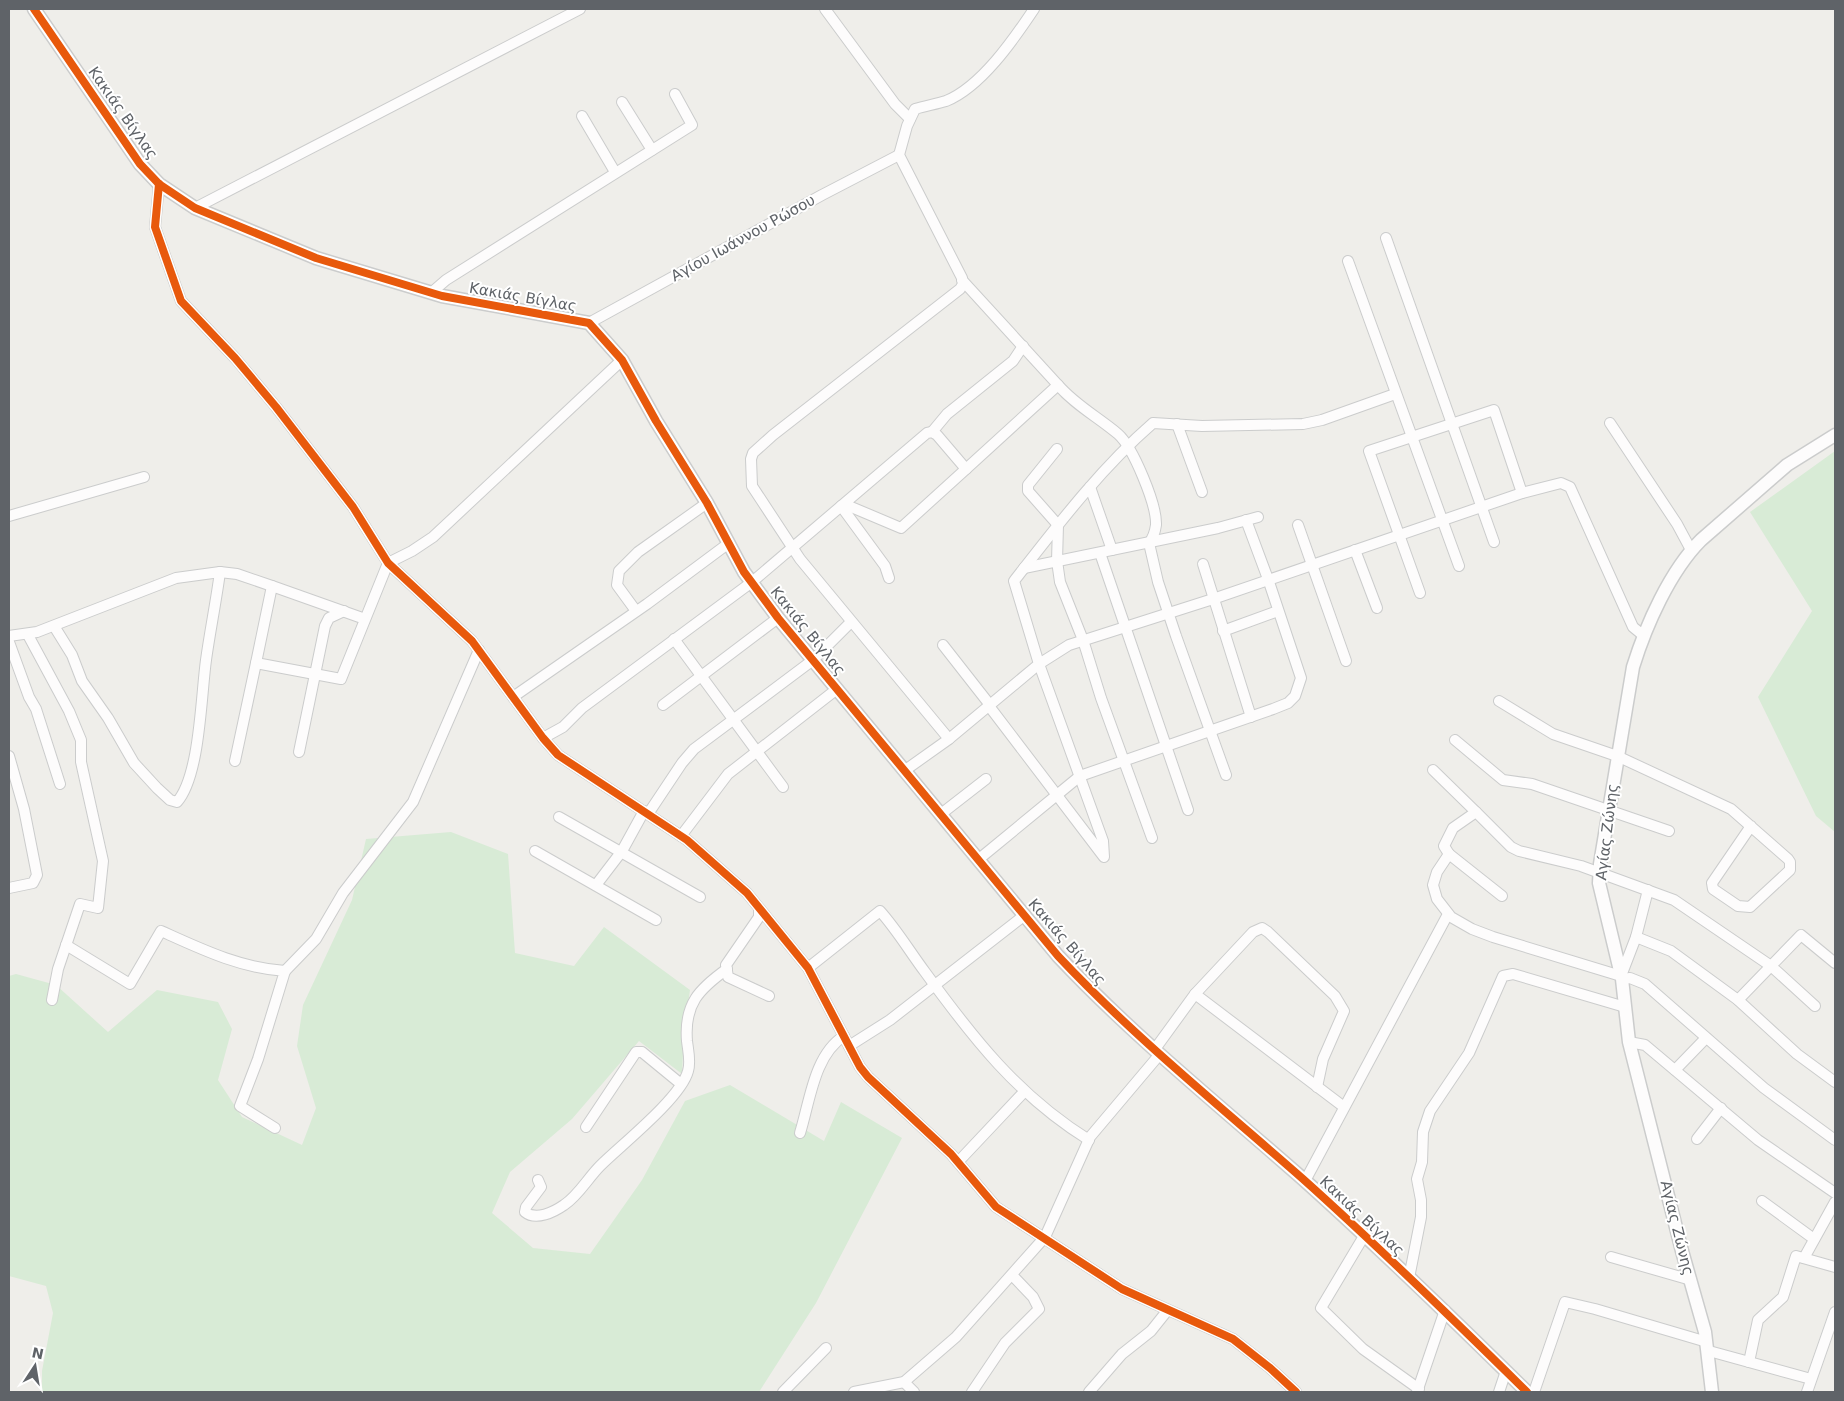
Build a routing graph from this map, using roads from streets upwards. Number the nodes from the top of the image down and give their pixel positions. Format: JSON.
{"nodes":[{"id":1,"x":580,"y":9,"type":"edge"},
{"id":2,"x":825,"y":9,"type":"edge"},
{"id":3,"x":1034,"y":9,"type":"edge"},
{"id":4,"x":38,"y":10,"type":"edge"},
{"id":5,"x":675,"y":94,"type":"dead end"},
{"id":6,"x":622,"y":102,"type":"dead end"},
{"id":7,"x":582,"y":116,"type":"dead end"},
{"id":8,"x":910,"y":119,"type":"junction"},
{"id":9,"x":652,"y":150,"type":"junction"},
{"id":10,"x":899,"y":156,"type":"junction"},
{"id":11,"x":615,"y":172,"type":"junction"},
{"id":12,"x":159,"y":184,"type":"junction"},
{"id":13,"x":195,"y":208,"type":"junction"},
{"id":14,"x":1386,"y":238,"type":"dead end"},
{"id":15,"x":1348,"y":261,"type":"dead end"},
{"id":16,"x":962,"y":280,"type":"junction"},
{"id":17,"x":431,"y":293,"type":"junction"},
{"id":18,"x":589,"y":323,"type":"junction"},
{"id":19,"x":1023,"y":346,"type":"junction"},
{"id":20,"x":622,"y":360,"type":"junction"},
{"id":21,"x":1058,"y":385,"type":"junction"},
{"id":22,"x":1395,"y":394,"type":"junction"},
{"id":23,"x":1610,"y":423,"type":"dead end"},
{"id":24,"x":1177,"y":424,"type":"junction"},
{"id":25,"x":1453,"y":424,"type":"junction"},
{"id":26,"x":932,"y":432,"type":"junction"},
{"id":27,"x":1835,"y":435,"type":"edge"},
{"id":28,"x":1411,"y":436,"type":"junction"},
{"id":29,"x":1127,"y":445,"type":"junction"},
{"id":30,"x":1058,"y":449,"type":"dead end"},
{"id":31,"x":966,"y":469,"type":"junction"},
{"id":32,"x":144,"y":477,"type":"dead end"},
{"id":33,"x":1090,"y":487,"type":"junction"},
{"id":34,"x":1202,"y":492,"type":"dead end"},
{"id":35,"x":1522,"y":493,"type":"junction"},
{"id":36,"x":707,"y":503,"type":"junction"},
{"id":37,"x":842,"y":505,"type":"junction"},
{"id":38,"x":1482,"y":506,"type":"junction"},
{"id":39,"x":9,"y":516,"type":"edge"},
{"id":40,"x":1258,"y":517,"type":"dead end"},
{"id":41,"x":1246,"y":520,"type":"junction"},
{"id":42,"x":1442,"y":520,"type":"junction"},
{"id":43,"x":1058,"y":525,"type":"junction"},
{"id":44,"x":1298,"y":525,"type":"dead end"},
{"id":45,"x":1397,"y":535,"type":"junction"},
{"id":46,"x":1494,"y":542,"type":"dead end"},
{"id":47,"x":1149,"y":543,"type":"junction"},
{"id":48,"x":729,"y":544,"type":"junction"},
{"id":49,"x":792,"y":547,"type":"junction"},
{"id":50,"x":1112,"y":550,"type":"junction"},
{"id":51,"x":1355,"y":550,"type":"junction"},
{"id":52,"x":1691,"y":550,"type":"junction"},
{"id":53,"x":1100,"y":553,"type":"junction"},
{"id":54,"x":1057,"y":561,"type":"junction"},
{"id":55,"x":388,"y":563,"type":"junction"},
{"id":56,"x":1203,"y":564,"type":"dead end"},
{"id":57,"x":1311,"y":565,"type":"junction"},
{"id":58,"x":1458,"y":566,"type":"dead end"},
{"id":59,"x":1024,"y":568,"type":"junction"},
{"id":60,"x":220,"y":572,"type":"junction"},
{"id":61,"x":890,"y":578,"type":"dead end"},
{"id":62,"x":1268,"y":578,"type":"junction"},
{"id":63,"x":752,"y":582,"type":"junction"},
{"id":64,"x":272,"y":586,"type":"junction"},
{"id":65,"x":1420,"y":593,"type":"dead end"},
{"id":66,"x":1213,"y":599,"type":"junction"},
{"id":67,"x":1377,"y":608,"type":"dead end"},
{"id":68,"x":344,"y":611,"type":"junction"},
{"id":69,"x":636,"y":611,"type":"junction"},
{"id":70,"x":1278,"y":612,"type":"junction"},
{"id":71,"x":1169,"y":613,"type":"junction"},
{"id":72,"x":778,"y":618,"type":"junction"},
{"id":73,"x":365,"y":619,"type":"junction"},
{"id":74,"x":851,"y":622,"type":"junction"},
{"id":75,"x":54,"y":626,"type":"junction"},
{"id":76,"x":1126,"y":627,"type":"junction"},
{"id":77,"x":1223,"y":631,"type":"junction"},
{"id":78,"x":28,"y":634,"type":"junction"},
{"id":79,"x":9,"y":636,"type":"edge"},
{"id":80,"x":1644,"y":636,"type":"junction"},
{"id":81,"x":674,"y":639,"type":"junction"},
{"id":82,"x":1083,"y":640,"type":"junction"},
{"id":83,"x":9,"y":642,"type":"edge"},
{"id":84,"x":944,"y":645,"type":"dead end"},
{"id":85,"x":479,"y":650,"type":"junction"},
{"id":86,"x":813,"y":660,"type":"junction"},
{"id":87,"x":1346,"y":661,"type":"dead end"},
{"id":88,"x":256,"y":662,"type":"junction"},
{"id":89,"x":1039,"y":664,"type":"junction"},
{"id":90,"x":314,"y":674,"type":"junction"},
{"id":91,"x":702,"y":676,"type":"junction"},
{"id":92,"x":837,"y":689,"type":"junction"},
{"id":93,"x":513,"y":697,"type":"junction"},
{"id":94,"x":1499,"y":701,"type":"dead end"},
{"id":95,"x":663,"y":705,"type":"dead end"},
{"id":96,"x":989,"y":705,"type":"junction"},
{"id":97,"x":1252,"y":717,"type":"junction"},
{"id":98,"x":733,"y":721,"type":"junction"},
{"id":99,"x":1210,"y":731,"type":"junction"},
{"id":100,"x":543,"y":738,"type":"junction"},
{"id":101,"x":949,"y":739,"type":"junction"},
{"id":102,"x":1455,"y":740,"type":"dead end"},
{"id":103,"x":1166,"y":746,"type":"junction"},
{"id":104,"x":299,"y":752,"type":"dead end"},
{"id":105,"x":756,"y":752,"type":"junction"},
{"id":106,"x":9,"y":756,"type":"edge"},
{"id":107,"x":1617,"y":756,"type":"junction"},
{"id":108,"x":1124,"y":760,"type":"junction"},
{"id":109,"x":235,"y":761,"type":"dead end"},
{"id":110,"x":1433,"y":770,"type":"dead end"},
{"id":111,"x":904,"y":771,"type":"junction"},
{"id":112,"x":10,"y":773,"type":"edge"},
{"id":113,"x":1226,"y":775,"type":"dead end"},
{"id":114,"x":1080,"y":776,"type":"junction"},
{"id":115,"x":986,"y":779,"type":"dead end"},
{"id":116,"x":60,"y":784,"type":"dead end"},
{"id":117,"x":783,"y":787,"type":"dead end"},
{"id":118,"x":1058,"y":794,"type":"junction"},
{"id":119,"x":1188,"y":810,"type":"dead end"},
{"id":120,"x":1608,"y":810,"type":"junction"},
{"id":121,"x":1476,"y":812,"type":"junction"},
{"id":122,"x":646,"y":813,"type":"junction"},
{"id":123,"x":941,"y":814,"type":"junction"},
{"id":124,"x":559,"y":817,"type":"dead end"},
{"id":125,"x":1751,"y":826,"type":"junction"},
{"id":126,"x":1670,"y":831,"type":"dead end"},
{"id":127,"x":681,"y":836,"type":"junction"},
{"id":128,"x":1152,"y":838,"type":"dead end"},
{"id":129,"x":535,"y":851,"type":"dead end"},
{"id":130,"x":622,"y":851,"type":"junction"},
{"id":131,"x":1449,"y":854,"type":"junction"},
{"id":132,"x":979,"y":859,"type":"junction"},
{"id":133,"x":1599,"y":872,"type":"junction"},
{"id":134,"x":596,"y":884,"type":"junction"},
{"id":135,"x":9,"y":888,"type":"edge"},
{"id":136,"x":1648,"y":890,"type":"junction"},
{"id":137,"x":1502,"y":896,"type":"dead end"},
{"id":138,"x":700,"y":897,"type":"dead end"},
{"id":139,"x":759,"y":909,"type":"junction"},
{"id":140,"x":1448,"y":914,"type":"junction"},
{"id":141,"x":1024,"y":915,"type":"junction"},
{"id":142,"x":656,"y":920,"type":"dead end"},
{"id":143,"x":1636,"y":937,"type":"junction"},
{"id":144,"x":66,"y":945,"type":"junction"},
{"id":145,"x":1835,"y":962,"type":"edge"},
{"id":146,"x":1771,"y":966,"type":"junction"},
{"id":147,"x":808,"y":968,"type":"junction"},
{"id":148,"x":727,"y":969,"type":"junction"},
{"id":149,"x":285,"y":971,"type":"junction"},
{"id":150,"x":1622,"y":978,"type":"junction"},
{"id":151,"x":935,"y":986,"type":"junction"},
{"id":152,"x":1195,"y":994,"type":"junction"},
{"id":153,"x":769,"y":996,"type":"dead end"},
{"id":154,"x":52,"y":1000,"type":"dead end"},
{"id":155,"x":1738,"y":1000,"type":"junction"},
{"id":156,"x":1815,"y":1006,"type":"dead end"},
{"id":157,"x":1625,"y":1007,"type":"junction"},
{"id":158,"x":1706,"y":1038,"type":"junction"},
{"id":159,"x":846,"y":1041,"type":"junction"},
{"id":160,"x":1630,"y":1042,"type":"junction"},
{"id":161,"x":1158,"y":1051,"type":"junction"},
{"id":162,"x":1675,"y":1070,"type":"junction"},
{"id":163,"x":1835,"y":1082,"type":"edge"},
{"id":164,"x":681,"y":1084,"type":"junction"},
{"id":165,"x":1317,"y":1087,"type":"junction"},
{"id":166,"x":1024,"y":1092,"type":"junction"},
{"id":167,"x":1344,"y":1107,"type":"junction"},
{"id":168,"x":1721,"y":1108,"type":"junction"},
{"id":169,"x":586,"y":1127,"type":"dead end"},
{"id":170,"x":275,"y":1128,"type":"dead end"},
{"id":171,"x":800,"y":1133,"type":"dead end"},
{"id":172,"x":1697,"y":1139,"type":"dead end"},
{"id":173,"x":1089,"y":1140,"type":"junction"},
{"id":174,"x":1835,"y":1140,"type":"edge"},
{"id":175,"x":958,"y":1162,"type":"junction"},
{"id":176,"x":538,"y":1180,"type":"dead end"},
{"id":177,"x":1305,"y":1181,"type":"junction"},
{"id":178,"x":1835,"y":1193,"type":"edge"},
{"id":179,"x":1762,"y":1201,"type":"dead end"},
{"id":180,"x":1835,"y":1202,"type":"edge"},
{"id":181,"x":1364,"y":1236,"type":"junction"},
{"id":182,"x":1045,"y":1237,"type":"junction"},
{"id":183,"x":1814,"y":1239,"type":"junction"},
{"id":184,"x":1611,"y":1256,"type":"dead end"},
{"id":185,"x":1804,"y":1258,"type":"junction"},
{"id":186,"x":1835,"y":1267,"type":"edge"},
{"id":187,"x":1012,"y":1275,"type":"junction"},
{"id":188,"x":1409,"y":1278,"type":"junction"},
{"id":189,"x":1690,"y":1280,"type":"junction"},
{"id":190,"x":1445,"y":1310,"type":"junction"},
{"id":191,"x":1167,"y":1311,"type":"junction"},
{"id":192,"x":1835,"y":1312,"type":"edge"},
{"id":193,"x":1708,"y":1347,"type":"junction"},
{"id":194,"x":826,"y":1348,"type":"dead end"},
{"id":195,"x":1749,"y":1362,"type":"junction"},
{"id":196,"x":1506,"y":1371,"type":"junction"},
{"id":197,"x":1812,"y":1379,"type":"junction"},
{"id":198,"x":904,"y":1382,"type":"junction"},
{"id":199,"x":882,"y":1390,"type":"edge"},
{"id":200,"x":1418,"y":1391,"type":"edge"},
{"id":201,"x":783,"y":1392,"type":"edge"},
{"id":202,"x":854,"y":1392,"type":"edge"},
{"id":203,"x":914,"y":1392,"type":"edge"},
{"id":204,"x":972,"y":1392,"type":"edge"},
{"id":205,"x":1089,"y":1392,"type":"edge"},
{"id":206,"x":1296,"y":1392,"type":"edge"},
{"id":207,"x":1499,"y":1392,"type":"edge"},
{"id":208,"x":1527,"y":1392,"type":"edge"},
{"id":209,"x":1534,"y":1392,"type":"edge"},
{"id":210,"x":1712,"y":1392,"type":"edge"},
{"id":211,"x":1807,"y":1392,"type":"edge"}],
"edges":[{"from":1,"to":13,"type":"street"},
{"from":2,"to":8,"type":"street"},
{"from":3,"to":8,"type":"street"},
{"from":4,"to":12,"type":"street","name":"Κακιάς Βίγλας"},
{"from":5,"to":9,"type":"street"},
{"from":6,"to":9,"type":"street"},
{"from":7,"to":11,"type":"street"},
{"from":8,"to":10,"type":"street"},
{"from":9,"to":11,"type":"street"},
{"from":10,"to":16,"type":"street"},
{"from":10,"to":18,"type":"street","name":"Αγίου Ιωάννου Ρώσου"},
{"from":11,"to":17,"type":"street"},
{"from":12,"to":13,"type":"street","name":"Κακιάς Βίγλας"},
{"from":12,"to":55,"type":"street"},
{"from":13,"to":17,"type":"street","name":"Κακιάς Βίγλας"},
{"from":14,"to":25,"type":"street"},
{"from":15,"to":22,"type":"street"},
{"from":16,"to":19,"type":"street"},
{"from":16,"to":49,"type":"street"},
{"from":17,"to":18,"type":"street","name":"Κακιάς Βίγλας"},
{"from":18,"to":20,"type":"street","name":"Κακιάς Βίγλας"},
{"from":19,"to":21,"type":"street"},
{"from":19,"to":26,"type":"street"},
{"from":20,"to":36,"type":"street","name":"Κακιάς Βίγλας"},
{"from":20,"to":55,"type":"street"},
{"from":21,"to":29,"type":"street"},
{"from":21,"to":31,"type":"street"},
{"from":22,"to":24,"type":"street"},
{"from":22,"to":28,"type":"street"},
{"from":23,"to":52,"type":"street"},
{"from":24,"to":29,"type":"street"},
{"from":24,"to":34,"type":"street"},
{"from":25,"to":28,"type":"street"},
{"from":25,"to":35,"type":"street"},
{"from":25,"to":38,"type":"street"},
{"from":26,"to":31,"type":"street"},
{"from":26,"to":37,"type":"street"},
{"from":27,"to":52,"type":"street","name":"Αγίας Ζώνης"},
{"from":28,"to":42,"type":"street"},
{"from":28,"to":45,"type":"street"},
{"from":29,"to":33,"type":"street"},
{"from":29,"to":47,"type":"street"},
{"from":30,"to":43,"type":"street"},
{"from":31,"to":37,"type":"street"},
{"from":32,"to":39,"type":"street"},
{"from":33,"to":43,"type":"street"},
{"from":33,"to":50,"type":"street"},
{"from":35,"to":38,"type":"street"},
{"from":35,"to":80,"type":"street"},
{"from":36,"to":48,"type":"street","name":"Κακιάς Βίγλας"},
{"from":36,"to":69,"type":"street"},
{"from":37,"to":49,"type":"street"},
{"from":37,"to":61,"type":"street"},
{"from":38,"to":42,"type":"street"},
{"from":38,"to":46,"type":"street"},
{"from":40,"to":41,"type":"street"},
{"from":41,"to":47,"type":"street"},
{"from":41,"to":62,"type":"street"},
{"from":42,"to":45,"type":"street"},
{"from":42,"to":58,"type":"street"},
{"from":43,"to":54,"type":"street"},
{"from":43,"to":59,"type":"street"},
{"from":44,"to":57,"type":"street"},
{"from":45,"to":51,"type":"street"},
{"from":45,"to":65,"type":"street"},
{"from":47,"to":50,"type":"street"},
{"from":47,"to":71,"type":"street"},
{"from":48,"to":63,"type":"street","name":"Κακιάς Βίγλας"},
{"from":48,"to":69,"type":"street"},
{"from":49,"to":63,"type":"street"},
{"from":49,"to":74,"type":"street"},
{"from":50,"to":53,"type":"street"},
{"from":51,"to":57,"type":"street"},
{"from":51,"to":67,"type":"street"},
{"from":52,"to":80,"type":"street","name":"Αγίας Ζώνης"},
{"from":53,"to":54,"type":"street"},
{"from":53,"to":76,"type":"street"},
{"from":54,"to":59,"type":"street"},
{"from":54,"to":82,"type":"street"},
{"from":55,"to":73,"type":"street"},
{"from":55,"to":85,"type":"street"},
{"from":56,"to":66,"type":"street"},
{"from":57,"to":62,"type":"street"},
{"from":57,"to":87,"type":"street"},
{"from":59,"to":89,"type":"street"},
{"from":60,"to":64,"type":"street"},
{"from":60,"to":75,"type":"street"},
{"from":60,"to":75,"type":"street"},
{"from":62,"to":66,"type":"street"},
{"from":62,"to":70,"type":"street"},
{"from":63,"to":72,"type":"street","name":"Κακιάς Βίγλας"},
{"from":63,"to":81,"type":"street"},
{"from":64,"to":68,"type":"street"},
{"from":64,"to":88,"type":"street"},
{"from":66,"to":71,"type":"street"},
{"from":66,"to":77,"type":"street"},
{"from":68,"to":73,"type":"street"},
{"from":68,"to":90,"type":"street"},
{"from":69,"to":93,"type":"street"},
{"from":70,"to":77,"type":"street"},
{"from":70,"to":97,"type":"street"},
{"from":71,"to":76,"type":"street"},
{"from":71,"to":99,"type":"street"},
{"from":72,"to":86,"type":"street","name":"Κακιάς Βίγλας"},
{"from":72,"to":91,"type":"street"},
{"from":73,"to":90,"type":"street"},
{"from":74,"to":86,"type":"street"},
{"from":74,"to":101,"type":"street"},
{"from":75,"to":78,"type":"street"},
{"from":76,"to":82,"type":"street"},
{"from":76,"to":103,"type":"street"},
{"from":77,"to":97,"type":"street"},
{"from":78,"to":79,"type":"street"},
{"from":78,"to":144,"type":"street"},
{"from":80,"to":107,"type":"street","name":"Αγίας Ζώνης"},
{"from":81,"to":91,"type":"street"},
{"from":81,"to":100,"type":"street"},
{"from":82,"to":89,"type":"street"},
{"from":82,"to":108,"type":"street"},
{"from":83,"to":116,"type":"street"},
{"from":84,"to":96,"type":"street"},
{"from":85,"to":93,"type":"street"},
{"from":85,"to":149,"type":"street"},
{"from":86,"to":92,"type":"street","name":"Κακιάς Βίγλας"},
{"from":86,"to":98,"type":"street"},
{"from":88,"to":90,"type":"street"},
{"from":88,"to":109,"type":"street"},
{"from":89,"to":96,"type":"street"},
{"from":89,"to":114,"type":"street"},
{"from":90,"to":104,"type":"street"},
{"from":91,"to":95,"type":"street"},
{"from":91,"to":98,"type":"street"},
{"from":92,"to":105,"type":"street"},
{"from":92,"to":111,"type":"street","name":"Κακιάς Βίγλας"},
{"from":93,"to":100,"type":"street"},
{"from":94,"to":107,"type":"street"},
{"from":96,"to":101,"type":"street"},
{"from":96,"to":118,"type":"street"},
{"from":97,"to":99,"type":"street"},
{"from":98,"to":105,"type":"street"},
{"from":98,"to":122,"type":"street"},
{"from":99,"to":103,"type":"street"},
{"from":99,"to":113,"type":"street"},
{"from":100,"to":122,"type":"street"},
{"from":101,"to":111,"type":"street"},
{"from":102,"to":120,"type":"street"},
{"from":103,"to":108,"type":"street"},
{"from":103,"to":119,"type":"street"},
{"from":105,"to":117,"type":"street"},
{"from":105,"to":127,"type":"street"},
{"from":106,"to":112,"type":"street"},
{"from":107,"to":120,"type":"street","name":"Αγίας Ζώνης"},
{"from":107,"to":125,"type":"street"},
{"from":108,"to":114,"type":"street"},
{"from":108,"to":128,"type":"street"},
{"from":110,"to":121,"type":"street"},
{"from":111,"to":123,"type":"street","name":"Κακιάς Βίγλας"},
{"from":112,"to":135,"type":"street"},
{"from":114,"to":118,"type":"street"},
{"from":114,"to":118,"type":"street"},
{"from":115,"to":123,"type":"street"},
{"from":118,"to":132,"type":"street"},
{"from":120,"to":126,"type":"street"},
{"from":120,"to":133,"type":"street","name":"Αγίας Ζώνης"},
{"from":121,"to":131,"type":"street"},
{"from":121,"to":133,"type":"street"},
{"from":122,"to":127,"type":"street"},
{"from":122,"to":130,"type":"street"},
{"from":123,"to":132,"type":"street","name":"Κακιάς Βίγλας"},
{"from":124,"to":130,"type":"street"},
{"from":125,"to":125,"type":"street"},
{"from":127,"to":139,"type":"street"},
{"from":129,"to":134,"type":"street"},
{"from":130,"to":134,"type":"street"},
{"from":130,"to":138,"type":"street"},
{"from":131,"to":137,"type":"street"},
{"from":131,"to":140,"type":"street"},
{"from":132,"to":141,"type":"street","name":"Κακιάς Βίγλας"},
{"from":133,"to":136,"type":"street"},
{"from":133,"to":150,"type":"street","name":"Αγίας Ζώνης"},
{"from":134,"to":142,"type":"street"},
{"from":136,"to":143,"type":"street"},
{"from":136,"to":146,"type":"street"},
{"from":139,"to":147,"type":"street"},
{"from":139,"to":148,"type":"street"},
{"from":140,"to":150,"type":"street"},
{"from":140,"to":167,"type":"street"},
{"from":141,"to":151,"type":"street"},
{"from":141,"to":161,"type":"street","name":"Κακιάς Βίγλας"},
{"from":143,"to":150,"type":"street"},
{"from":143,"to":155,"type":"street"},
{"from":144,"to":149,"type":"street"},
{"from":144,"to":154,"type":"street"},
{"from":145,"to":146,"type":"street"},
{"from":146,"to":155,"type":"street"},
{"from":146,"to":156,"type":"street"},
{"from":147,"to":151,"type":"street"},
{"from":147,"to":159,"type":"street"},
{"from":148,"to":153,"type":"street"},
{"from":148,"to":164,"type":"street"},
{"from":149,"to":170,"type":"street"},
{"from":150,"to":157,"type":"street","name":"Αγίας Ζώνης"},
{"from":150,"to":158,"type":"street"},
{"from":151,"to":159,"type":"street"},
{"from":151,"to":166,"type":"street"},
{"from":152,"to":161,"type":"street"},
{"from":152,"to":165,"type":"street"},
{"from":152,"to":165,"type":"street"},
{"from":155,"to":163,"type":"street"},
{"from":157,"to":160,"type":"street","name":"Αγίας Ζώνης"},
{"from":157,"to":188,"type":"street"},
{"from":158,"to":162,"type":"street"},
{"from":158,"to":174,"type":"street"},
{"from":159,"to":171,"type":"street"},
{"from":159,"to":175,"type":"street"},
{"from":160,"to":162,"type":"street"},
{"from":160,"to":189,"type":"street","name":"Αγίας Ζώνης"},
{"from":161,"to":173,"type":"street"},
{"from":161,"to":177,"type":"street","name":"Κακιάς Βίγλας"},
{"from":162,"to":168,"type":"street"},
{"from":164,"to":169,"type":"street"},
{"from":164,"to":176,"type":"street"},
{"from":165,"to":167,"type":"street"},
{"from":166,"to":173,"type":"street"},
{"from":166,"to":175,"type":"street"},
{"from":167,"to":177,"type":"street"},
{"from":168,"to":172,"type":"street"},
{"from":168,"to":178,"type":"street"},
{"from":173,"to":182,"type":"street"},
{"from":175,"to":182,"type":"street"},
{"from":177,"to":181,"type":"street","name":"Κακιάς Βίγλας"},
{"from":179,"to":183,"type":"street"},
{"from":180,"to":183,"type":"street"},
{"from":181,"to":188,"type":"street","name":"Κακιάς Βίγλας"},
{"from":181,"to":200,"type":"street"},
{"from":182,"to":187,"type":"street"},
{"from":182,"to":191,"type":"street"},
{"from":183,"to":185,"type":"street"},
{"from":184,"to":189,"type":"street"},
{"from":185,"to":186,"type":"street"},
{"from":185,"to":195,"type":"street"},
{"from":187,"to":198,"type":"street"},
{"from":187,"to":204,"type":"street"},
{"from":188,"to":190,"type":"street","name":"Κακιάς Βίγλας"},
{"from":189,"to":193,"type":"street","name":"Αγίας Ζώνης"},
{"from":190,"to":196,"type":"street","name":"Κακιάς Βίγλας"},
{"from":190,"to":200,"type":"street"},
{"from":191,"to":205,"type":"street"},
{"from":191,"to":206,"type":"street"},
{"from":192,"to":197,"type":"street"},
{"from":193,"to":195,"type":"street"},
{"from":193,"to":209,"type":"street"},
{"from":193,"to":210,"type":"street","name":"Αγίας Ζώνης"},
{"from":194,"to":201,"type":"street"},
{"from":195,"to":197,"type":"street"},
{"from":196,"to":207,"type":"street"},
{"from":196,"to":208,"type":"street","name":"Κακιάς Βίγλας"},
{"from":197,"to":211,"type":"street"},
{"from":198,"to":199,"type":"street"},
{"from":198,"to":203,"type":"street"},
{"from":199,"to":202,"type":"street"}]}
